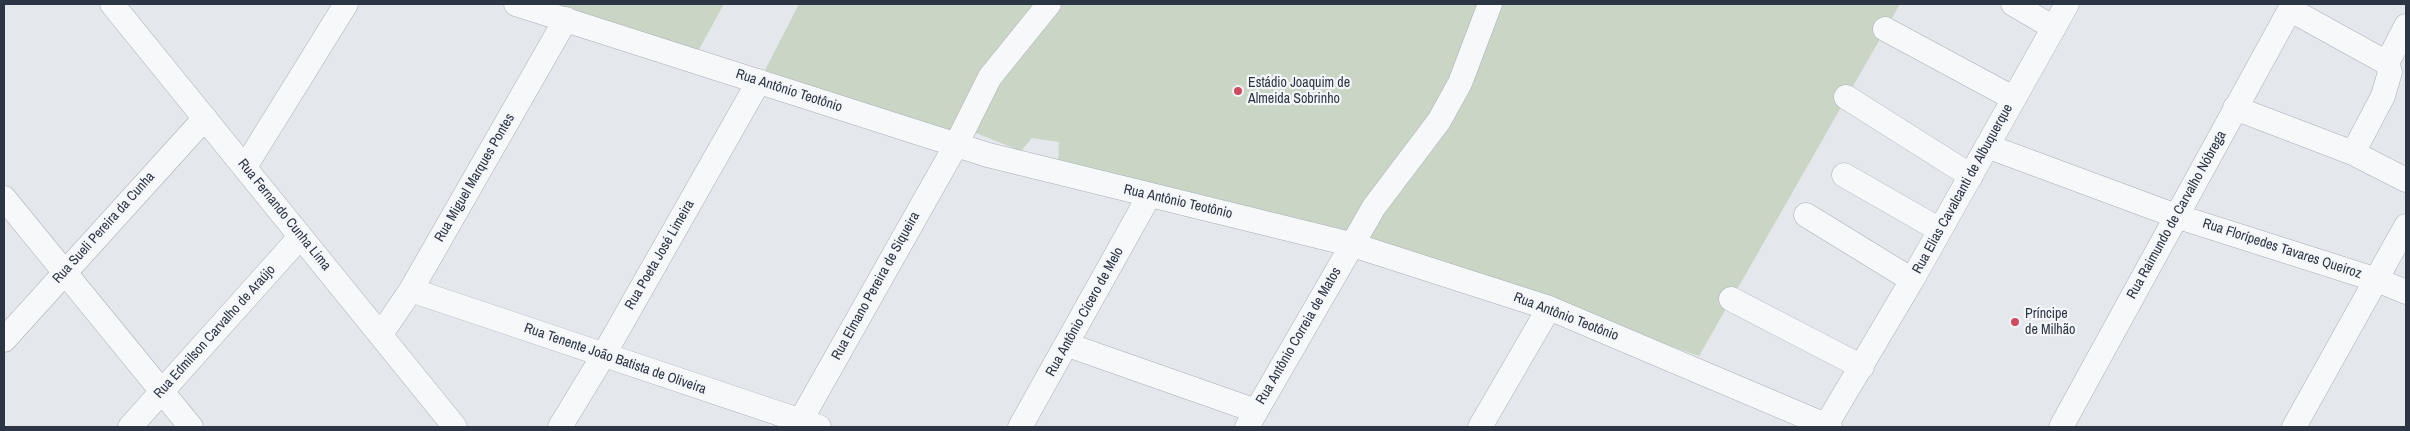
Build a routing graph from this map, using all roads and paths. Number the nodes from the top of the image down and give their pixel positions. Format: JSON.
{"nodes":[{"id":1,"x":112,"y":4,"type":"edge"},
{"id":2,"x":346,"y":4,"type":"edge"},
{"id":3,"x":516,"y":4,"type":"edge"},
{"id":4,"x":1050,"y":4,"type":"edge"},
{"id":5,"x":1490,"y":4,"type":"edge"},
{"id":6,"x":2012,"y":4,"type":"edge"},
{"id":7,"x":2067,"y":4,"type":"edge"},
{"id":8,"x":2292,"y":7,"type":"edge"},
{"id":9,"x":566,"y":19,"type":"junction"},
{"id":10,"x":2406,"y":26,"type":"edge"},
{"id":11,"x":2054,"y":28,"type":"junction"},
{"id":12,"x":1885,"y":29,"type":"dead end"},
{"id":13,"x":2388,"y":63,"type":"junction"},
{"id":14,"x":759,"y":81,"type":"junction"},
{"id":15,"x":1846,"y":97,"type":"dead end"},
{"id":16,"x":2013,"y":98,"type":"junction"},
{"id":17,"x":2235,"y":108,"type":"junction"},
{"id":18,"x":205,"y":118,"type":"junction"},
{"id":19,"x":956,"y":145,"type":"junction"},
{"id":20,"x":1987,"y":146,"type":"junction"},
{"id":21,"x":2353,"y":153,"type":"junction"},
{"id":22,"x":245,"y":168,"type":"junction"},
{"id":23,"x":1844,"y":175,"type":"dead end"},
{"id":24,"x":1971,"y":176,"type":"junction"},
{"id":25,"x":2406,"y":180,"type":"edge"},
{"id":26,"x":1149,"y":196,"type":"junction"},
{"id":27,"x":4,"y":198,"type":"edge"},
{"id":28,"x":1806,"y":215,"type":"dead end"},
{"id":29,"x":2176,"y":216,"type":"junction"},
{"id":30,"x":2406,"y":226,"type":"edge"},
{"id":31,"x":1940,"y":230,"type":"junction"},
{"id":32,"x":300,"y":236,"type":"junction"},
{"id":33,"x":1350,"y":244,"type":"junction"},
{"id":34,"x":64,"y":272,"type":"junction"},
{"id":35,"x":1912,"y":280,"type":"junction"},
{"id":36,"x":2377,"y":280,"type":"junction"},
{"id":37,"x":411,"y":290,"type":"junction"},
{"id":38,"x":2406,"y":292,"type":"edge"},
{"id":39,"x":1731,"y":299,"type":"dead end"},
{"id":40,"x":1549,"y":308,"type":"junction"},
{"id":41,"x":381,"y":334,"type":"junction"},
{"id":42,"x":4,"y":340,"type":"edge"},
{"id":43,"x":1068,"y":345,"type":"junction"},
{"id":44,"x":603,"y":356,"type":"junction"},
{"id":45,"x":1862,"y":367,"type":"junction"},
{"id":46,"x":162,"y":391,"type":"junction"},
{"id":47,"x":1251,"y":419,"type":"edge"},
{"id":48,"x":805,"y":425,"type":"edge"},
{"id":49,"x":130,"y":427,"type":"edge"},
{"id":50,"x":191,"y":427,"type":"edge"},
{"id":51,"x":455,"y":427,"type":"edge"},
{"id":52,"x":560,"y":427,"type":"edge"},
{"id":53,"x":1020,"y":427,"type":"edge"},
{"id":54,"x":1480,"y":427,"type":"edge"},
{"id":55,"x":1827,"y":427,"type":"edge"},
{"id":56,"x":2062,"y":427,"type":"edge"},
{"id":57,"x":2294,"y":427,"type":"edge"}],
"edges":[{"from":1,"to":18,"type":"street","name":"Rua Fernando Cunha Lima"},
{"from":2,"to":22,"type":"street"},
{"from":3,"to":9,"type":"street","name":"Rua Antônio Teotônio"},
{"from":4,"to":19,"type":"street","name":"Rua Elmano Pereira de Siqueira"},
{"from":5,"to":33,"type":"street","name":"Rua Antônio Correia de Matos"},
{"from":6,"to":11,"type":"street"},
{"from":7,"to":11,"type":"street","name":"Rua Elias Cavalcanti de Albuquerque"},
{"from":8,"to":13,"type":"street"},
{"from":8,"to":17,"type":"street","name":"Rua Raimundo de Carvalho Nóbrega"},
{"from":9,"to":14,"type":"street","name":"Rua Antônio Teotônio"},
{"from":9,"to":37,"type":"street","name":"Rua Miguel Marques Pontes"},
{"from":10,"to":13,"type":"street"},
{"from":11,"to":16,"type":"street","name":"Rua Elias Cavalcanti de Albuquerque"},
{"from":12,"to":16,"type":"street","name":"Rua Elias Cavalcanti de Albuquerque"},
{"from":13,"to":21,"type":"street"},
{"from":14,"to":19,"type":"street","name":"Rua Antônio Teotônio"},
{"from":14,"to":44,"type":"street","name":"Rua Poeta José Limeira"},
{"from":15,"to":24,"type":"street"},
{"from":16,"to":20,"type":"street","name":"Rua Elias Cavalcanti de Albuquerque"},
{"from":17,"to":21,"type":"street"},
{"from":17,"to":29,"type":"street","name":"Rua Raimundo de Carvalho Nóbrega"},
{"from":18,"to":22,"type":"street","name":"Rua Fernando Cunha Lima"},
{"from":18,"to":34,"type":"street","name":"Rua Sueli Pereira da Cunha"},
{"from":19,"to":26,"type":"street","name":"Rua Antônio Teotônio"},
{"from":19,"to":48,"type":"street","name":"Rua Elmano Pereira de Siqueira"},
{"from":20,"to":24,"type":"street","name":"Rua Elias Cavalcanti de Albuquerque"},
{"from":20,"to":29,"type":"street","name":"Rua Florípedes Tavares Queiroz"},
{"from":21,"to":25,"type":"street"},
{"from":22,"to":32,"type":"street","name":"Rua Fernando Cunha Lima"},
{"from":23,"to":31,"type":"street"},
{"from":24,"to":31,"type":"street","name":"Rua Elias Cavalcanti de Albuquerque"},
{"from":26,"to":33,"type":"street","name":"Rua Antônio Teotônio"},
{"from":26,"to":43,"type":"street","name":"Rua Antônio Cícero de Melo"},
{"from":27,"to":34,"type":"street"},
{"from":28,"to":35,"type":"street","name":"Rua Elias Cavalcanti de Albuquerque"},
{"from":29,"to":36,"type":"street","name":"Rua Florípedes Tavares Queiroz"},
{"from":29,"to":56,"type":"street","name":"Rua Raimundo de Carvalho Nóbrega"},
{"from":30,"to":36,"type":"street"},
{"from":31,"to":35,"type":"street","name":"Rua Elias Cavalcanti de Albuquerque"},
{"from":32,"to":41,"type":"street","name":"Rua Fernando Cunha Lima"},
{"from":32,"to":46,"type":"street","name":"Rua Edmilson Carvalho de Araújo"},
{"from":33,"to":40,"type":"street","name":"Rua Antônio Teotônio"},
{"from":33,"to":47,"type":"street","name":"Rua Antônio Correia de Matos"},
{"from":34,"to":42,"type":"street","name":"Rua Sueli Pereira da Cunha"},
{"from":34,"to":46,"type":"street"},
{"from":35,"to":45,"type":"street","name":"Rua Elias Cavalcanti de Albuquerque"},
{"from":36,"to":38,"type":"street","name":"Rua Florípedes Tavares Queiroz"},
{"from":36,"to":57,"type":"street"},
{"from":37,"to":41,"type":"street","name":"Rua Miguel Marques Pontes"},
{"from":37,"to":44,"type":"street","name":"Rua Tenente João Batista de Oliveira"},
{"from":39,"to":45,"type":"street"},
{"from":40,"to":54,"type":"street"},
{"from":40,"to":55,"type":"street","name":"Rua Antônio Teotônio"},
{"from":41,"to":51,"type":"street","name":"Rua Fernando Cunha Lima"},
{"from":43,"to":47,"type":"street"},
{"from":43,"to":53,"type":"street","name":"Rua Antônio Cícero de Melo"},
{"from":44,"to":48,"type":"street","name":"Rua Tenente João Batista de Oliveira"},
{"from":44,"to":52,"type":"street","name":"Rua Poeta José Limeira"},
{"from":45,"to":55,"type":"street","name":"Rua Elias Cavalcanti de Albuquerque"},
{"from":46,"to":49,"type":"street","name":"Rua Edmilson Carvalho de Araújo"},
{"from":46,"to":50,"type":"street"}]}
